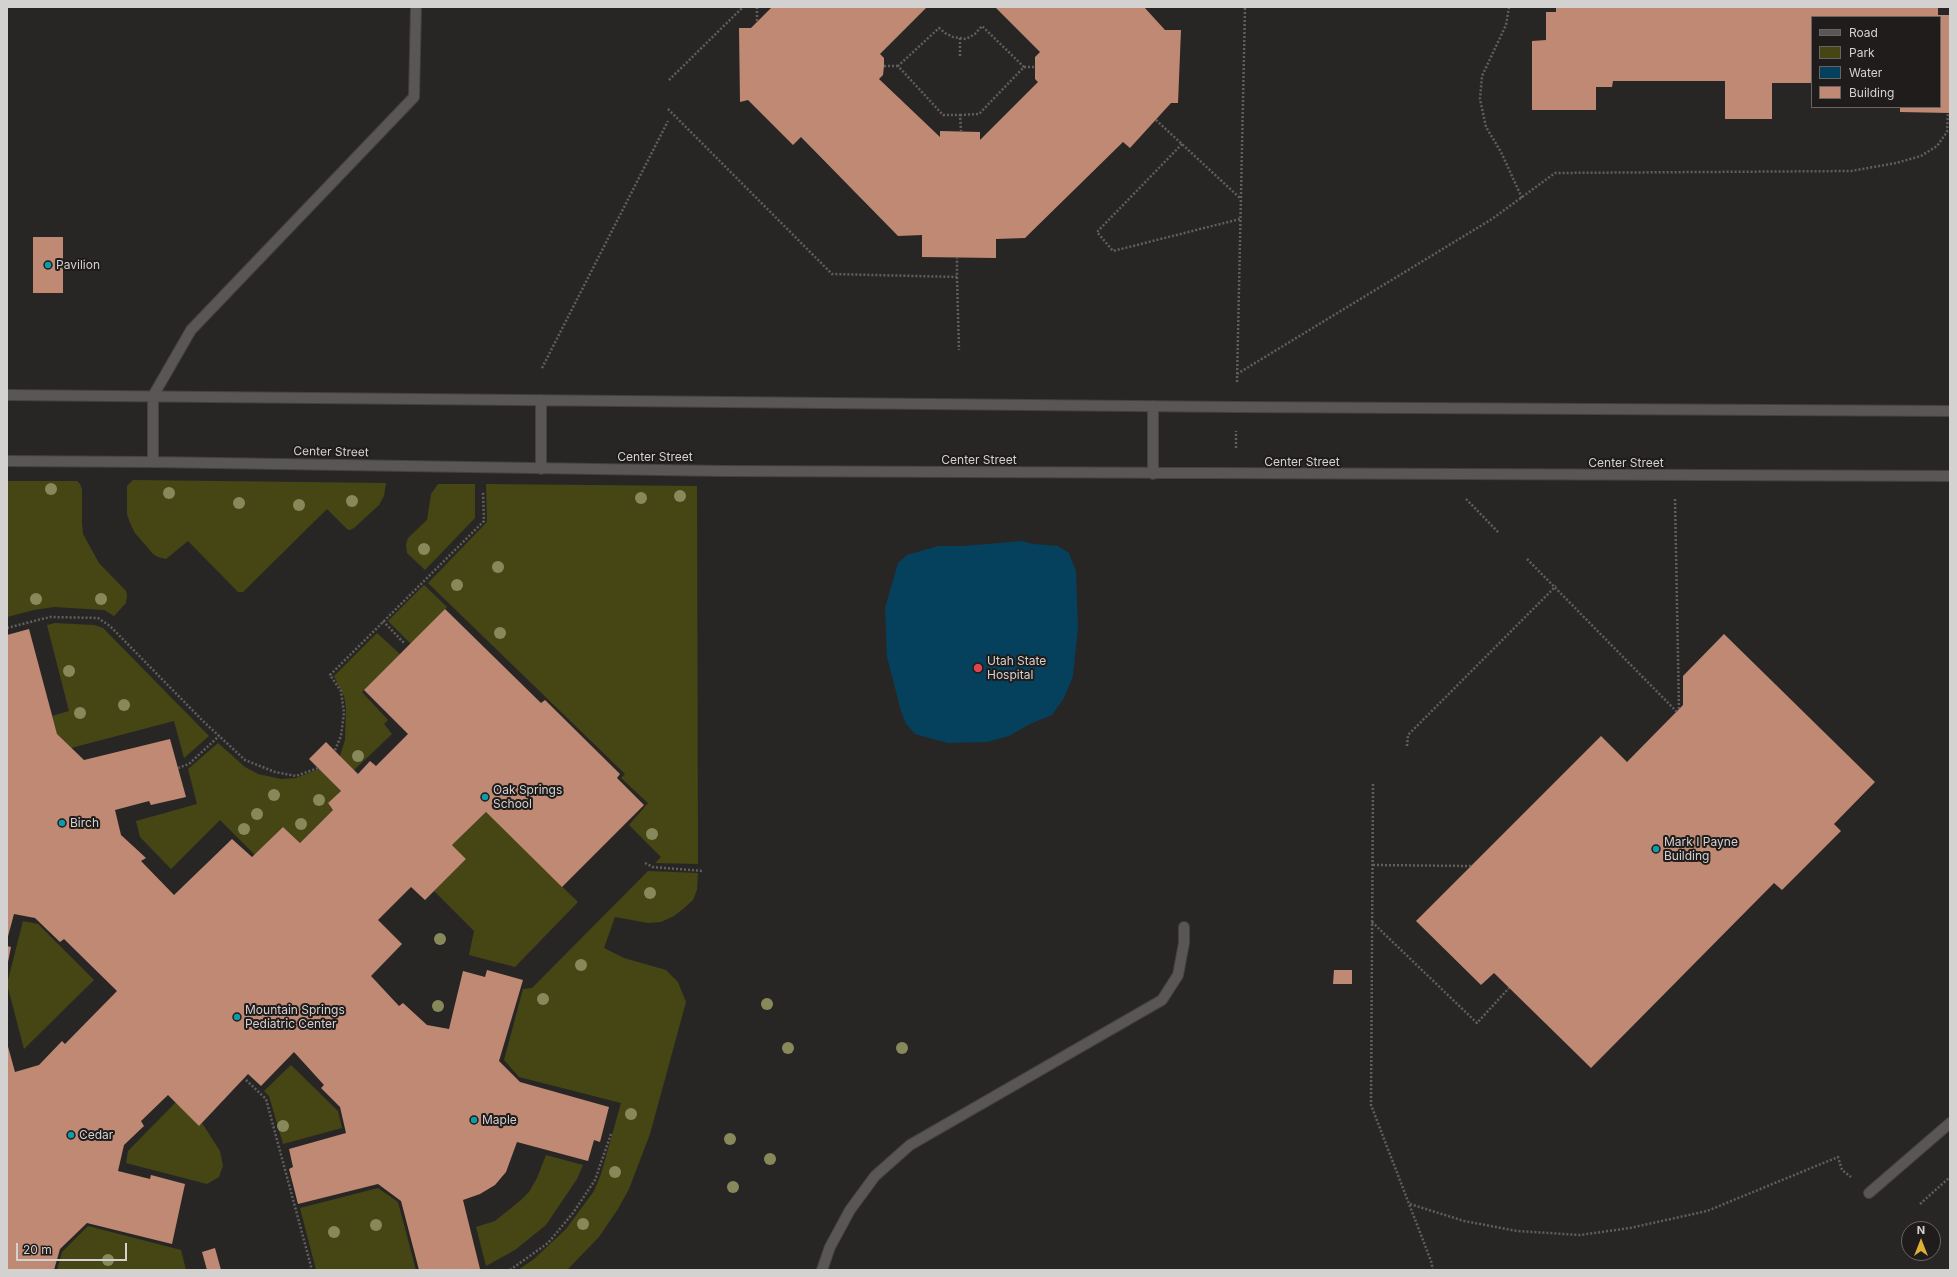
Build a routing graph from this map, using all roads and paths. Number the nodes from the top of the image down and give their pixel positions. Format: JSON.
{"nodes":[{"id":1,"x":416,"y":7,"type":"edge"},
{"id":2,"x":743,"y":7,"type":"edge"},
{"id":3,"x":757,"y":7,"type":"edge"},
{"id":4,"x":1245,"y":7,"type":"edge"},
{"id":5,"x":1509,"y":7,"type":"edge"},
{"id":6,"x":757,"y":22,"type":"dead end"},
{"id":7,"x":960,"y":38,"type":"junction"},
{"id":8,"x":960,"y":56,"type":"dead end"},
{"id":9,"x":884,"y":66,"type":"dead end"},
{"id":10,"x":898,"y":66,"type":"junction"},
{"id":11,"x":1024,"y":67,"type":"junction"},
{"id":12,"x":1035,"y":67,"type":"dead end"},
{"id":13,"x":669,"y":80,"type":"dead end"},
{"id":14,"x":668,"y":109,"type":"dead end"},
{"id":15,"x":1948,"y":113,"type":"dead end"},
{"id":16,"x":960,"y":115,"type":"junction"},
{"id":17,"x":1156,"y":120,"type":"dead end"},
{"id":18,"x":668,"y":121,"type":"dead end"},
{"id":19,"x":961,"y":131,"type":"dead end"},
{"id":20,"x":1182,"y":144,"type":"junction"},
{"id":21,"x":1522,"y":198,"type":"junction"},
{"id":22,"x":1241,"y":199,"type":"junction"},
{"id":23,"x":1240,"y":219,"type":"junction"},
{"id":24,"x":957,"y":258,"type":"dead end"},
{"id":25,"x":957,"y":277,"type":"junction"},
{"id":26,"x":959,"y":350,"type":"dead end"},
{"id":27,"x":542,"y":368,"type":"dead end"},
{"id":28,"x":1237,"y":374,"type":"junction"},
{"id":29,"x":7,"y":395,"type":"edge"},
{"id":30,"x":153,"y":396,"type":"junction"},
{"id":31,"x":541,"y":400,"type":"junction"},
{"id":32,"x":1153,"y":406,"type":"junction"},
{"id":33,"x":1236,"y":408,"type":"junction"},
{"id":34,"x":1950,"y":411,"type":"edge"},
{"id":35,"x":7,"y":461,"type":"edge"},
{"id":36,"x":153,"y":462,"type":"junction"},
{"id":37,"x":541,"y":469,"type":"junction"},
{"id":38,"x":1154,"y":474,"type":"junction"},
{"id":39,"x":1235,"y":475,"type":"junction"},
{"id":40,"x":1950,"y":476,"type":"edge"},
{"id":41,"x":483,"y":486,"type":"dead end"},
{"id":42,"x":1463,"y":497,"type":"dead end"},
{"id":43,"x":1675,"y":497,"type":"dead end"},
{"id":44,"x":1499,"y":533,"type":"dead end"},
{"id":45,"x":1527,"y":558,"type":"dead end"},
{"id":46,"x":1556,"y":586,"type":"junction"},
{"id":47,"x":383,"y":621,"type":"junction"},
{"id":48,"x":7,"y":628,"type":"edge"},
{"id":49,"x":405,"y":644,"type":"dead end"},
{"id":50,"x":219,"y":736,"type":"junction"},
{"id":51,"x":1407,"y":746,"type":"dead end"},
{"id":52,"x":335,"y":750,"type":"dead end"},
{"id":53,"x":178,"y":768,"type":"dead end"},
{"id":54,"x":318,"y":768,"type":"dead end"},
{"id":55,"x":1373,"y":784,"type":"dead end"},
{"id":56,"x":645,"y":862,"type":"dead end"},
{"id":57,"x":1373,"y":865,"type":"junction"},
{"id":58,"x":1471,"y":866,"type":"dead end"},
{"id":59,"x":703,"y":871,"type":"dead end"},
{"id":60,"x":1372,"y":922,"type":"junction"},
{"id":61,"x":1184,"y":927,"type":"dead end"},
{"id":62,"x":1509,"y":988,"type":"dead end"},
{"id":63,"x":246,"y":1080,"type":"dead end"},
{"id":64,"x":1950,"y":1123,"type":"edge"},
{"id":65,"x":611,"y":1134,"type":"dead end"},
{"id":66,"x":1950,"y":1177,"type":"edge"},
{"id":67,"x":1869,"y":1193,"type":"joint"},
{"id":68,"x":1410,"y":1204,"type":"junction"},
{"id":69,"x":1920,"y":1204,"type":"dead end"},
{"id":70,"x":312,"y":1270,"type":"edge"},
{"id":71,"x":510,"y":1270,"type":"edge"},
{"id":72,"x":822,"y":1270,"type":"edge"},
{"id":73,"x":1432,"y":1270,"type":"edge"}],
"edges":[{"from":1,"to":30,"type":"street"},
{"from":2,"to":13,"type":"path"},
{"from":3,"to":6,"type":"path"},
{"from":4,"to":22,"type":"path"},
{"from":5,"to":21,"type":"path"},
{"from":7,"to":8,"type":"path"},
{"from":7,"to":10,"type":"path"},
{"from":7,"to":11,"type":"path"},
{"from":9,"to":10,"type":"path"},
{"from":10,"to":16,"type":"path"},
{"from":11,"to":12,"type":"path"},
{"from":11,"to":16,"type":"path"},
{"from":14,"to":25,"type":"path"},
{"from":15,"to":21,"type":"path"},
{"from":16,"to":19,"type":"path"},
{"from":17,"to":20,"type":"path"},
{"from":18,"to":27,"type":"path"},
{"from":20,"to":22,"type":"path"},
{"from":20,"to":23,"type":"path"},
{"from":21,"to":28,"type":"path"},
{"from":22,"to":23,"type":"path"},
{"from":23,"to":28,"type":"path"},
{"from":24,"to":25,"type":"path"},
{"from":25,"to":26,"type":"path"},
{"from":28,"to":33,"type":"path"},
{"from":29,"to":30,"type":"street"},
{"from":30,"to":31,"type":"street"},
{"from":30,"to":36,"type":"street"},
{"from":31,"to":32,"type":"street"},
{"from":31,"to":37,"type":"street"},
{"from":32,"to":33,"type":"street"},
{"from":32,"to":38,"type":"street"},
{"from":33,"to":34,"type":"street"},
{"from":33,"to":39,"type":"path"},
{"from":35,"to":36,"type":"street","name":"Center Street"},
{"from":36,"to":37,"type":"street","name":"Center Street"},
{"from":37,"to":38,"type":"street","name":"Center Street"},
{"from":38,"to":39,"type":"street","name":"Center Street"},
{"from":39,"to":40,"type":"street","name":"Center Street"},
{"from":41,"to":47,"type":"path"},
{"from":42,"to":44,"type":"path"},
{"from":43,"to":46,"type":"path"},
{"from":45,"to":46,"type":"path"},
{"from":46,"to":51,"type":"path"},
{"from":47,"to":49,"type":"path"},
{"from":47,"to":52,"type":"path"},
{"from":48,"to":50,"type":"path"},
{"from":50,"to":53,"type":"path"},
{"from":50,"to":54,"type":"path"},
{"from":55,"to":57,"type":"path"},
{"from":56,"to":59,"type":"path"},
{"from":57,"to":58,"type":"path"},
{"from":57,"to":60,"type":"path"},
{"from":60,"to":62,"type":"path"},
{"from":60,"to":68,"type":"path"},
{"from":61,"to":72,"type":"street"},
{"from":63,"to":70,"type":"path"},
{"from":64,"to":67,"type":"street"},
{"from":65,"to":71,"type":"path"},
{"from":66,"to":69,"type":"path"},
{"from":67,"to":68,"type":"path"},
{"from":68,"to":73,"type":"path"}]}
